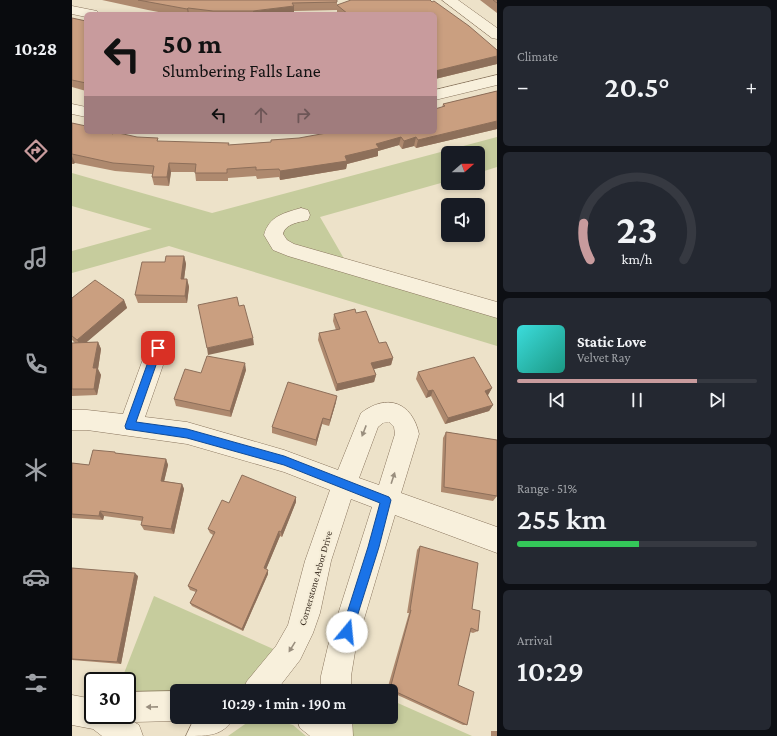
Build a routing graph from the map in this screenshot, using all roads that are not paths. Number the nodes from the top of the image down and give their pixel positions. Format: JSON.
{"nodes":[{"id":1,"x":449,"y":0,"type":"edge"},
{"id":2,"x":72,"y":10,"type":"edge"},
{"id":3,"x":84,"y":12,"type":"edge"},
{"id":4,"x":497,"y":35,"type":"edge"},
{"id":5,"x":497,"y":80,"type":"edge"},
{"id":6,"x":437,"y":95,"type":"edge"},
{"id":7,"x":72,"y":109,"type":"edge"},
{"id":8,"x":84,"y":112,"type":"edge"},
{"id":9,"x":301,"y":215,"type":"dead end"},
{"id":10,"x":497,"y":310,"type":"edge"},
{"id":11,"x":158,"y":348,"type":"dead end"},
{"id":12,"x":72,"y":420,"type":"edge"},
{"id":13,"x":130,"y":426,"type":"junction"},
{"id":14,"x":345,"y":484,"type":"junction"},
{"id":15,"x":386,"y":500,"type":"junction"},
{"id":16,"x":497,"y":540,"type":"edge"},
{"id":17,"x":263,"y":684,"type":"edge"},
{"id":18,"x":336,"y":684,"type":"edge"},
{"id":19,"x":170,"y":706,"type":"edge"},
{"id":20,"x":136,"y":707,"type":"edge"},
{"id":21,"x":72,"y":710,"type":"edge"},
{"id":22,"x":84,"y":712,"type":"edge"},
{"id":23,"x":111,"y":724,"type":"edge"},
{"id":24,"x":210,"y":724,"type":"edge"},
{"id":25,"x":320,"y":724,"type":"edge"},
{"id":26,"x":337,"y":724,"type":"edge"},
{"id":27,"x":128,"y":736,"type":"edge"},
{"id":28,"x":201,"y":736,"type":"edge"},
{"id":29,"x":329,"y":736,"type":"edge"},
{"id":30,"x":338,"y":736,"type":"edge"}],
"edges":[{"from":1,"to":4,"type":"street"},
{"from":2,"to":3,"type":"street"},
{"from":5,"to":6,"type":"street"},
{"from":7,"to":8,"type":"street"},
{"from":9,"to":10,"type":"street"},
{"from":11,"to":13,"type":"street"},
{"from":12,"to":13,"type":"street"},
{"from":13,"to":14,"type":"street"},
{"from":14,"to":15,"type":"street"},
{"from":15,"to":14,"type":"street","name":"Cornerstone Arbor Drive","one_way":true},
{"from":14,"to":17,"type":"street","name":"Cornerstone Arbor Drive","one_way":true},
{"from":15,"to":16,"type":"street"},
{"from":15,"to":18,"type":"street","name":"Cornerstone Arbor Drive"},
{"from":19,"to":20,"type":"street","one_way":true},
{"from":21,"to":22,"type":"street"},
{"from":23,"to":27,"type":"street"},
{"from":24,"to":28,"type":"street"},
{"from":25,"to":29,"type":"street"},
{"from":26,"to":30,"type":"street"}]}
